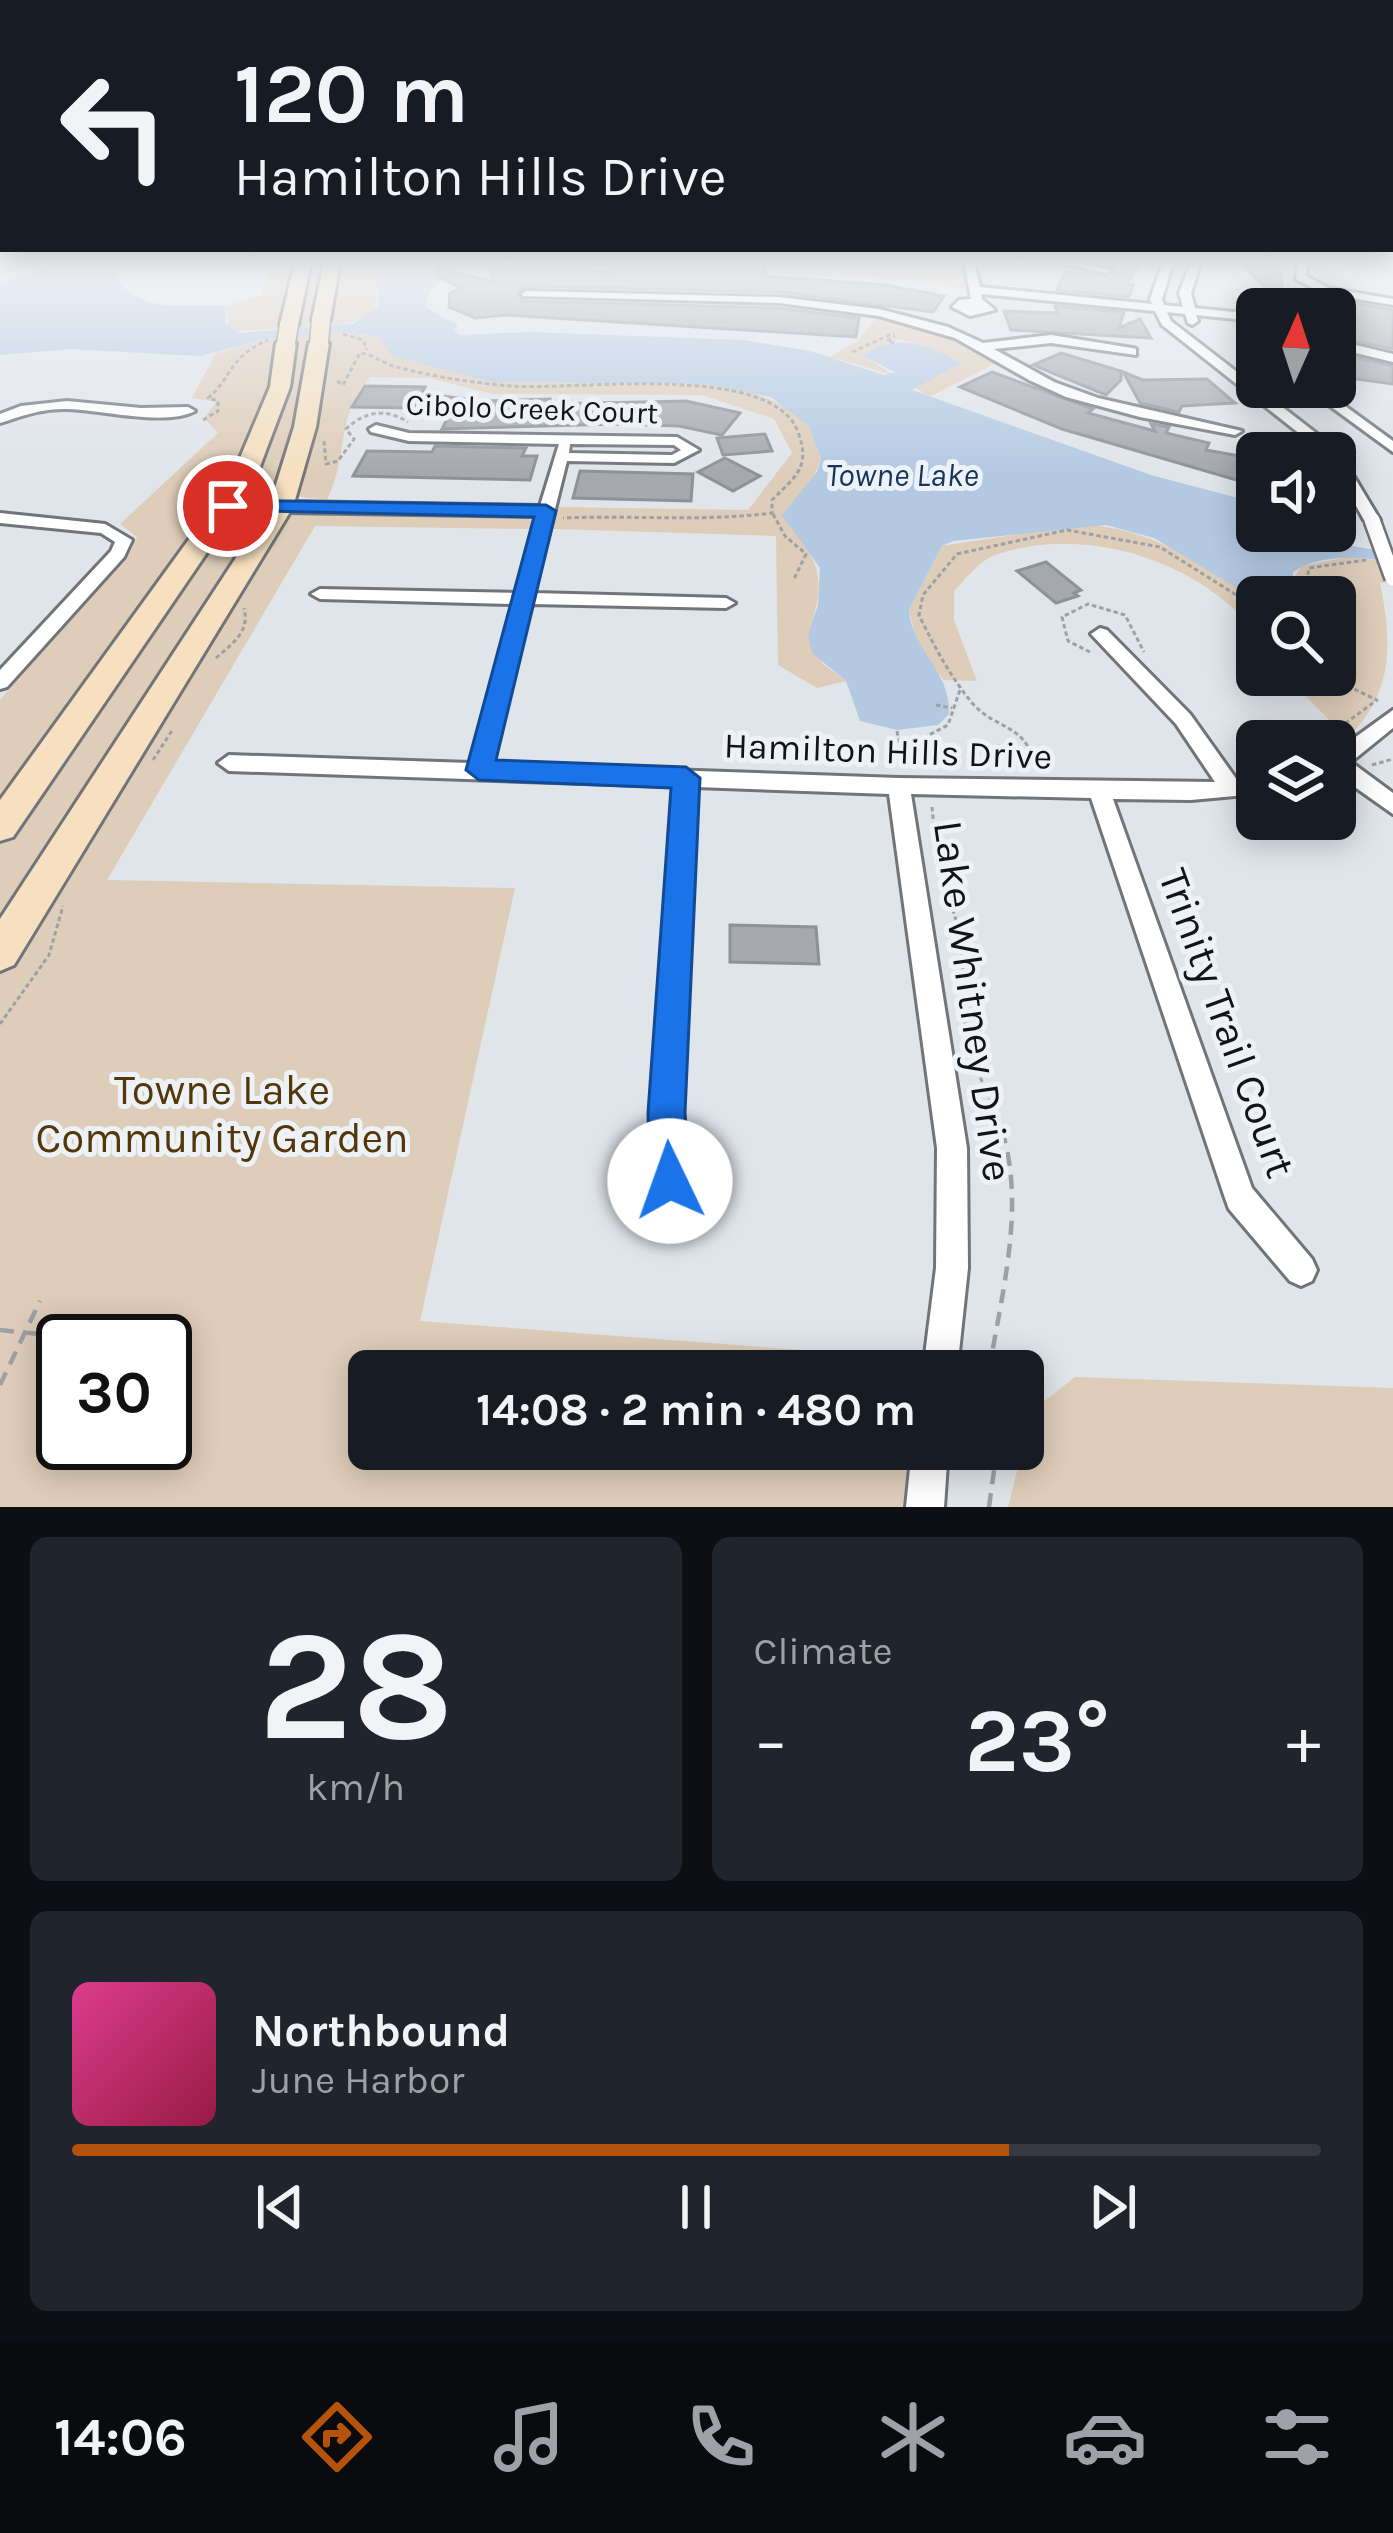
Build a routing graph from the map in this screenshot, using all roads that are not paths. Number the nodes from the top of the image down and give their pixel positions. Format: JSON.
{"nodes":[{"id":1,"x":282,"y":332,"type":"edge"},
{"id":2,"x":327,"y":332,"type":"edge"},
{"id":3,"x":951,"y":332,"type":"edge"},
{"id":4,"x":1174,"y":332,"type":"edge"},
{"id":5,"x":1203,"y":332,"type":"edge"},
{"id":6,"x":983,"y":347,"type":"junction"},
{"id":7,"x":1356,"y":349,"type":"edge"},
{"id":8,"x":1132,"y":352,"type":"dead end"},
{"id":9,"x":1393,"y":358,"type":"edge"},
{"id":10,"x":1236,"y":372,"type":"edge"},
{"id":11,"x":1236,"y":374,"type":"edge"},
{"id":12,"x":1278,"y":408,"type":"edge"},
{"id":13,"x":1339,"y":408,"type":"edge"},
{"id":14,"x":188,"y":417,"type":"road end"},
{"id":15,"x":0,"y":419,"type":"edge"},
{"id":16,"x":376,"y":429,"type":"dead end"},
{"id":17,"x":1234,"y":431,"type":"dead end"},
{"id":18,"x":1307,"y":432,"type":"edge"},
{"id":19,"x":563,"y":448,"type":"junction"},
{"id":20,"x":1393,"y":448,"type":"edge"},
{"id":21,"x":1356,"y":492,"type":"edge"},
{"id":22,"x":228,"y":506,"type":"junction"},
{"id":23,"x":281,"y":507,"type":"junction"},
{"id":24,"x":546,"y":511,"type":"junction"},
{"id":25,"x":0,"y":518,"type":"edge"},
{"id":26,"x":1393,"y":578,"type":"edge"},
{"id":27,"x":320,"y":595,"type":"dead end"},
{"id":28,"x":524,"y":599,"type":"junction"},
{"id":29,"x":726,"y":603,"type":"dead end"},
{"id":30,"x":1100,"y":634,"type":"dead end"},
{"id":31,"x":0,"y":682,"type":"edge"},
{"id":32,"x":1393,"y":717,"type":"edge"},
{"id":33,"x":1356,"y":747,"type":"edge"},
{"id":34,"x":229,"y":763,"type":"dead end"},
{"id":35,"x":479,"y":770,"type":"junction"},
{"id":36,"x":686,"y":778,"type":"junction"},
{"id":37,"x":1356,"y":778,"type":"edge"},
{"id":38,"x":902,"y":781,"type":"junction"},
{"id":39,"x":1236,"y":789,"type":"edge"},
{"id":40,"x":1099,"y":790,"type":"junction"},
{"id":41,"x":1232,"y":790,"type":"junction"},
{"id":42,"x":1393,"y":805,"type":"edge"},
{"id":43,"x":0,"y":827,"type":"edge"},
{"id":44,"x":0,"y":953,"type":"edge"},
{"id":45,"x":670,"y":1181,"type":"dead end"},
{"id":46,"x":1300,"y":1270,"type":"dead end"},
{"id":47,"x":942,"y":1350,"type":"edge"},
{"id":48,"x":928,"y":1470,"type":"edge"},
{"id":49,"x":925,"y":1507,"type":"edge"}],
"edges":[{"from":1,"to":22,"type":"main road"},
{"from":2,"to":23,"type":"main road"},
{"from":3,"to":6,"type":"street"},
{"from":4,"to":11,"type":"street"},
{"from":5,"to":10,"type":"street"},
{"from":6,"to":8,"type":"street"},
{"from":6,"to":17,"type":"street"},
{"from":7,"to":9,"type":"street"},
{"from":12,"to":18,"type":"street"},
{"from":13,"to":20,"type":"street"},
{"from":14,"to":15,"type":"street"},
{"from":16,"to":19,"type":"street","name":"Cibolo Creek Court"},
{"from":19,"to":19,"type":"street","name":"Cibolo Creek Court"},
{"from":19,"to":24,"type":"street"},
{"from":21,"to":26,"type":"street","bridge":true},
{"from":22,"to":23,"type":"street"},
{"from":22,"to":43,"type":"main road"},
{"from":23,"to":24,"type":"street"},
{"from":23,"to":44,"type":"main road"},
{"from":24,"to":28,"type":"street"},
{"from":25,"to":31,"type":"street"},
{"from":27,"to":28,"type":"street"},
{"from":28,"to":29,"type":"street"},
{"from":28,"to":35,"type":"street"},
{"from":30,"to":41,"type":"street"},
{"from":32,"to":33,"type":"street"},
{"from":34,"to":35,"type":"street","name":"Hamilton Hills Drive"},
{"from":35,"to":36,"type":"street","name":"Hamilton Hills Drive"},
{"from":36,"to":38,"type":"street","name":"Hamilton Hills Drive"},
{"from":36,"to":45,"type":"street"},
{"from":37,"to":42,"type":"street"},
{"from":38,"to":40,"type":"street","name":"Hamilton Hills Drive"},
{"from":38,"to":47,"type":"street","name":"Lake Whitney Drive"},
{"from":39,"to":41,"type":"street","name":"Hamilton Hills Drive"},
{"from":40,"to":41,"type":"street","name":"Hamilton Hills Drive"},
{"from":40,"to":46,"type":"street","name":"Trinity Trail Court"},
{"from":48,"to":49,"type":"street"}]}
